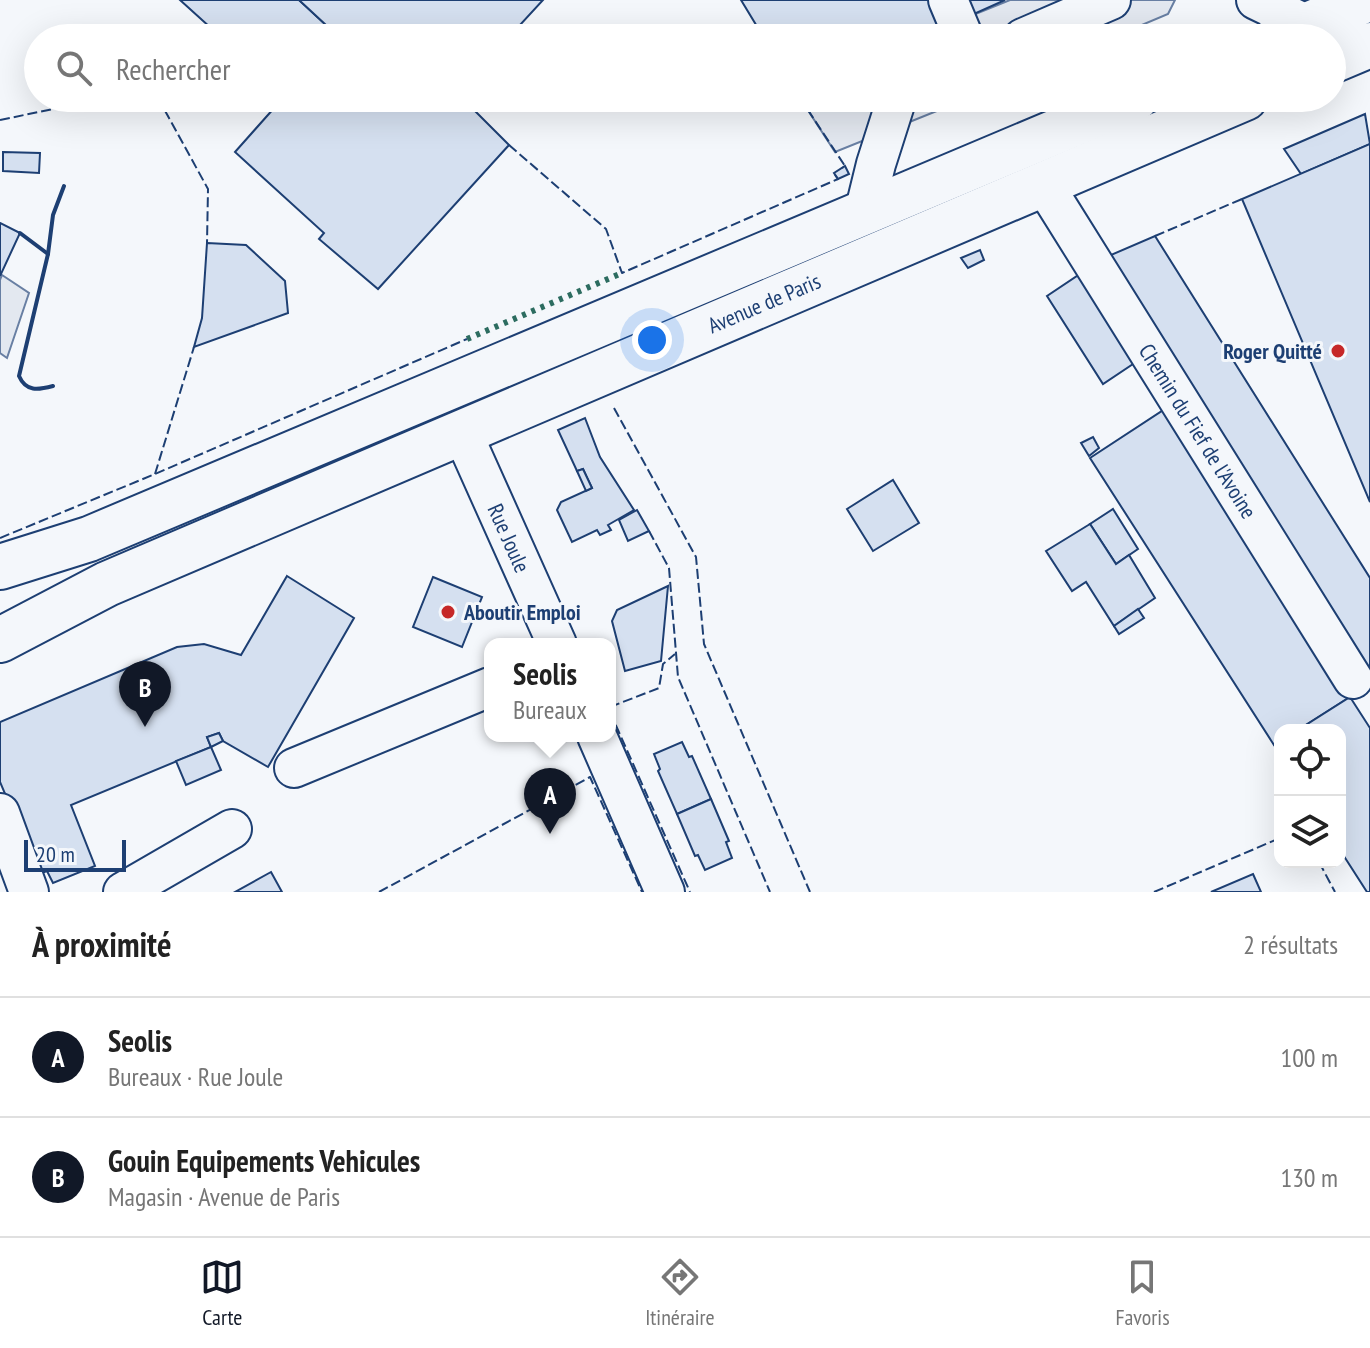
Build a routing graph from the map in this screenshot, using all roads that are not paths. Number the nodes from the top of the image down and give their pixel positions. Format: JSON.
{"nodes":[{"id":1,"x":948,"y":0,"type":"edge"},
{"id":2,"x":1111,"y":0,"type":"edge"},
{"id":3,"x":1256,"y":0,"type":"edge"},
{"id":4,"x":1366,"y":0,"type":"edge"},
{"id":5,"x":958,"y":24,"type":"edge"},
{"id":6,"x":1055,"y":24,"type":"edge"},
{"id":7,"x":1284,"y":24,"type":"edge"},
{"id":8,"x":1309,"y":24,"type":"edge"},
{"id":9,"x":1370,"y":45,"type":"edge"},
{"id":10,"x":1346,"y":55,"type":"edge"},
{"id":11,"x":893,"y":112,"type":"edge"},
{"id":12,"x":1103,"y":112,"type":"edge"},
{"id":13,"x":1212,"y":112,"type":"edge"},
{"id":14,"x":1043,"y":183,"type":"junction"},
{"id":15,"x":864,"y":213,"type":"junction"},
{"id":16,"x":462,"y":432,"type":"junction"},
{"id":17,"x":89,"y":539,"type":"junction"},
{"id":18,"x":0,"y":567,"type":"edge"},
{"id":19,"x":107,"y":584,"type":"junction"},
{"id":20,"x":0,"y":595,"type":"edge"},
{"id":21,"x":0,"y":611,"type":"edge"},
{"id":22,"x":554,"y":638,"type":"edge"},
{"id":23,"x":0,"y":640,"type":"edge"},
{"id":24,"x":1353,"y":679,"type":"dead end"},
{"id":25,"x":484,"y":689,"type":"edge"},
{"id":26,"x":600,"y":742,"type":"edge"},
{"id":27,"x":294,"y":768,"type":"dead end"},
{"id":28,"x":0,"y":813,"type":"edge"},
{"id":29,"x":232,"y":829,"type":"dead end"},
{"id":30,"x":29,"y":892,"type":"edge"},
{"id":31,"x":123,"y":892,"type":"edge"},
{"id":32,"x":665,"y":892,"type":"edge"}],
"edges":[{"from":1,"to":5,"type":"street"},
{"from":2,"to":6,"type":"street"},
{"from":3,"to":7,"type":"street"},
{"from":4,"to":8,"type":"main road"},
{"from":9,"to":10,"type":"main road"},
{"from":11,"to":15,"type":"street"},
{"from":12,"to":15,"type":"main road","name":"Avenue de Paris"},
{"from":13,"to":14,"type":"main road","name":"Avenue de Paris"},
{"from":14,"to":16,"type":"main road","name":"Avenue de Paris"},
{"from":14,"to":24,"type":"street","name":"Chemin du Fief de l'Avoine"},
{"from":15,"to":17,"type":"main road","name":"Avenue de Paris"},
{"from":16,"to":19,"type":"main road","name":"Avenue de Paris"},
{"from":16,"to":22,"type":"street","name":"Rue Joule"},
{"from":17,"to":18,"type":"main road","name":"Avenue de Paris"},
{"from":17,"to":20,"type":"main road","name":"Avenue de Paris"},
{"from":19,"to":21,"type":"main road","name":"Avenue de Paris"},
{"from":19,"to":23,"type":"main road","name":"Avenue de Paris"},
{"from":25,"to":27,"type":"street"},
{"from":26,"to":32,"type":"street"},
{"from":28,"to":30,"type":"street"},
{"from":29,"to":31,"type":"street"}]}
